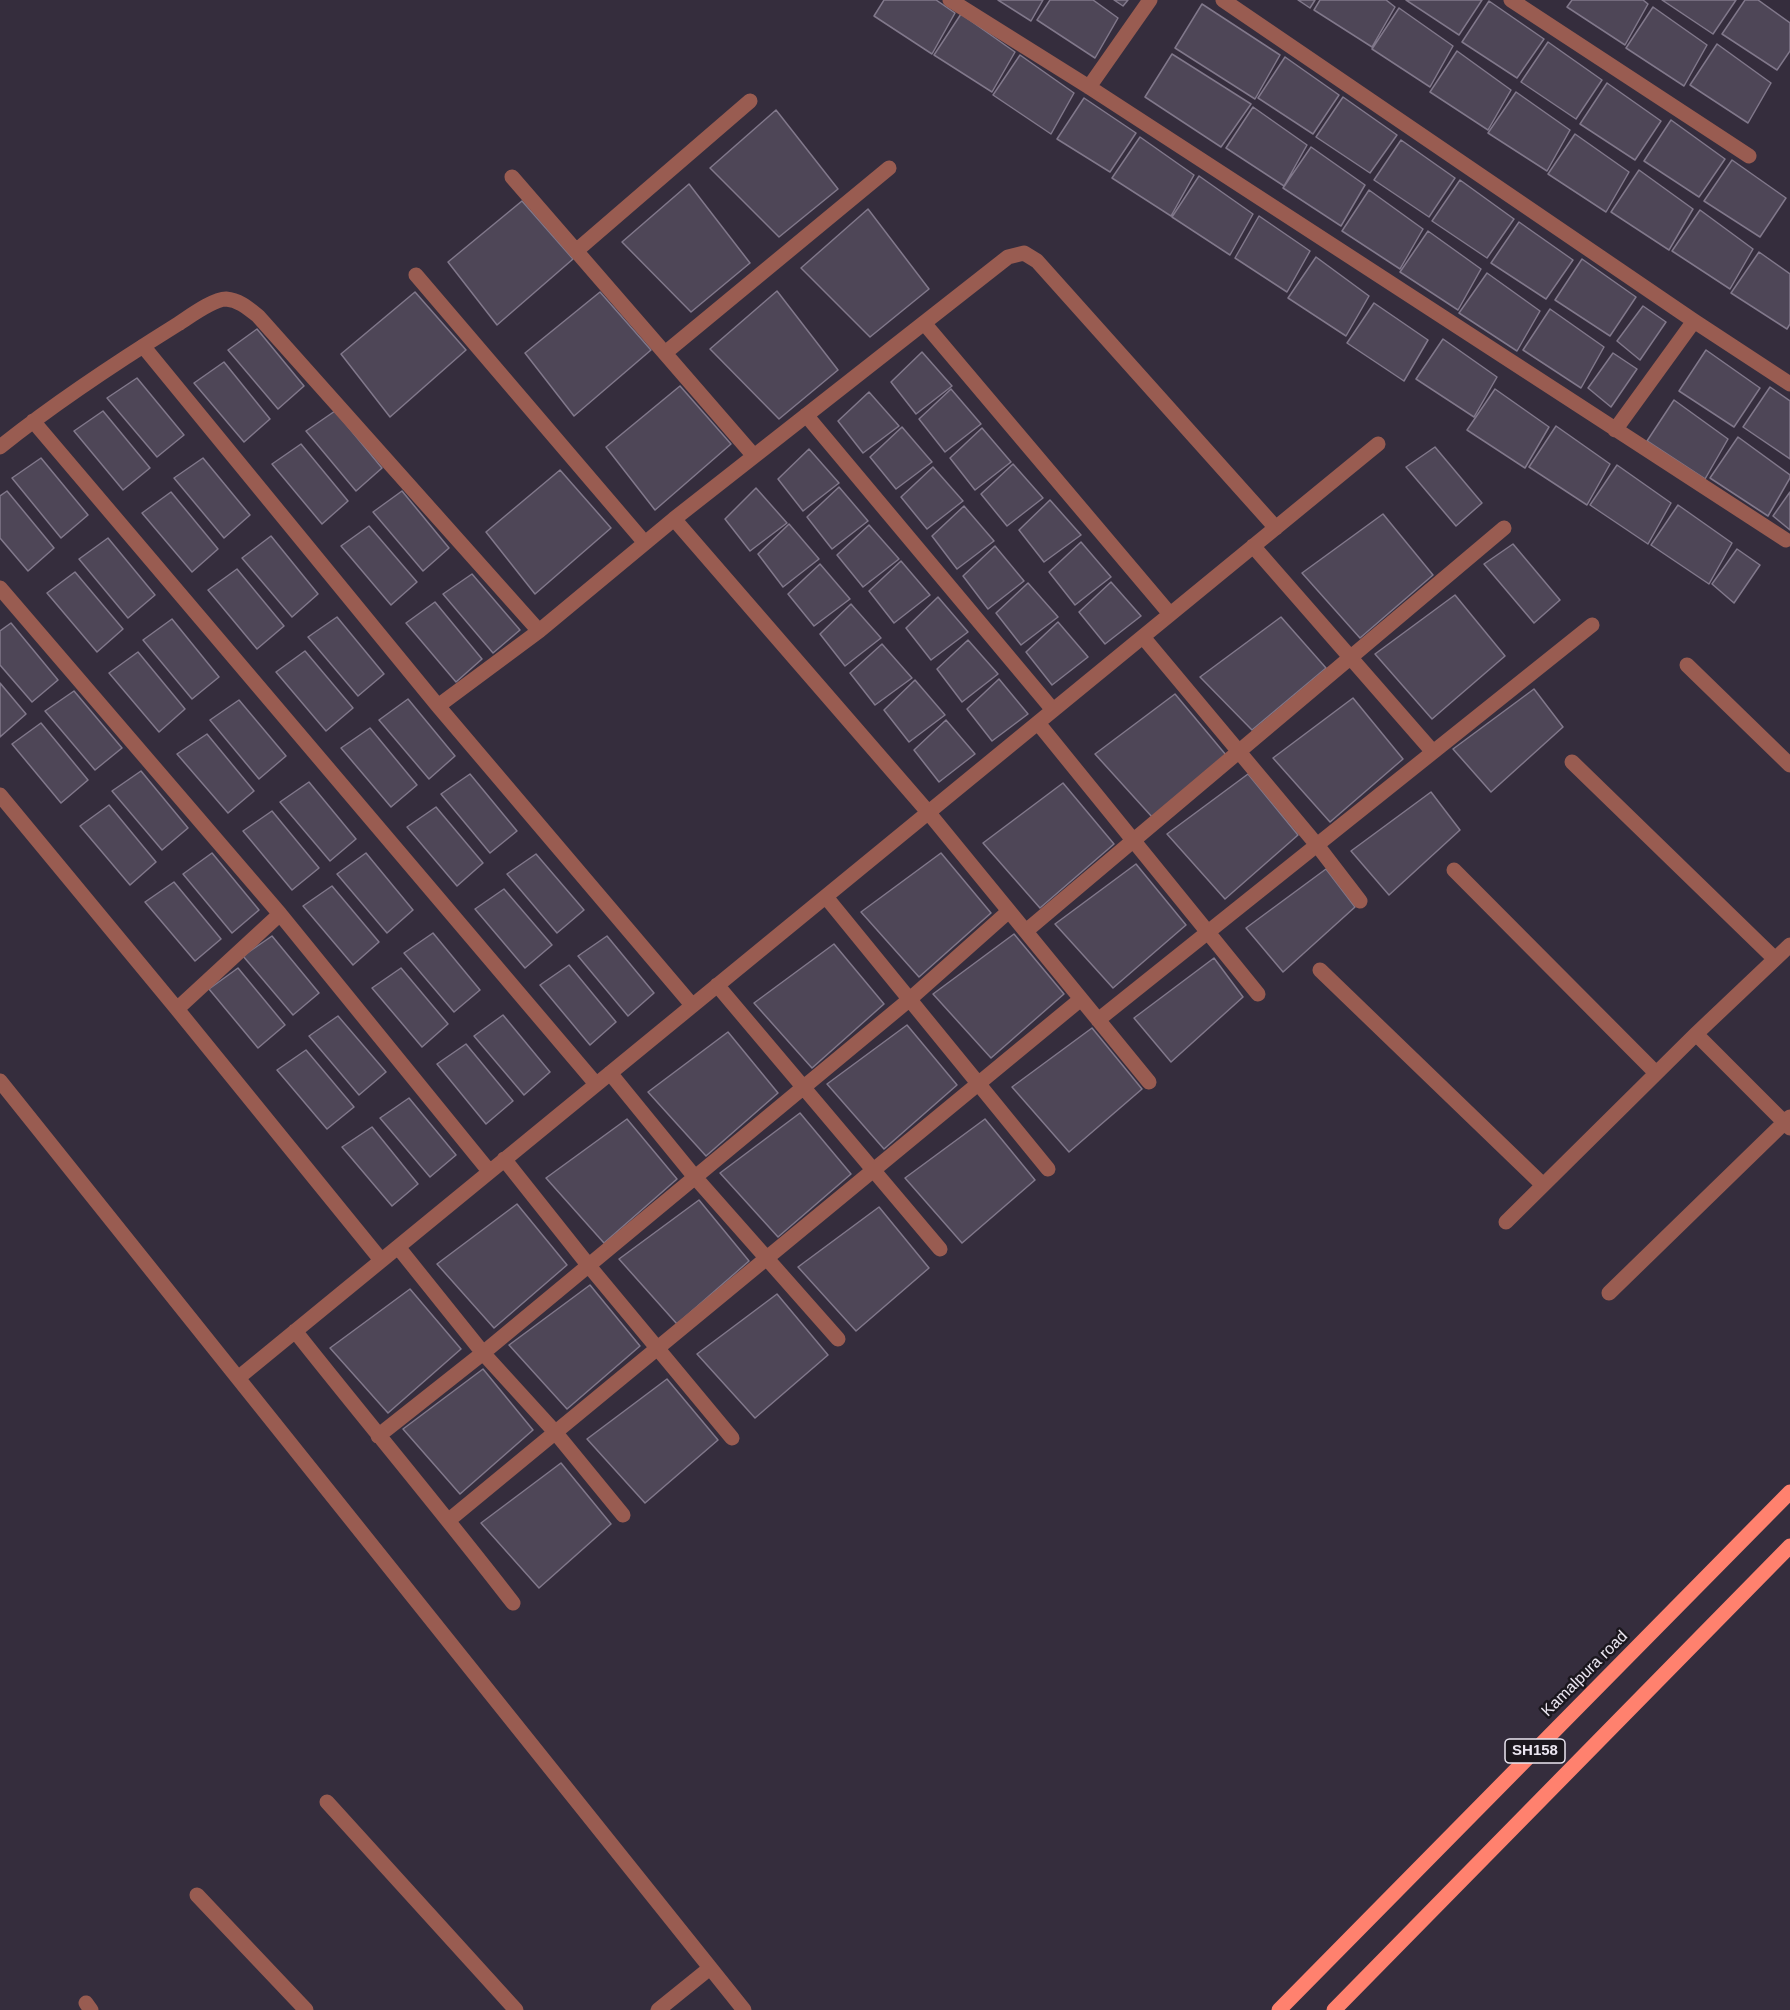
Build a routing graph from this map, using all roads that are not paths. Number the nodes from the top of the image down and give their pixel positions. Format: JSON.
{"nodes":[{"id":1,"x":950,"y":0,"type":"edge"},
{"id":2,"x":1150,"y":0,"type":"edge"},
{"id":3,"x":1223,"y":0,"type":"edge"},
{"id":4,"x":1511,"y":0,"type":"edge"},
{"id":5,"x":1089,"y":87,"type":"junction"},
{"id":6,"x":750,"y":101,"type":"dead end"},
{"id":7,"x":1749,"y":156,"type":"dead end"},
{"id":8,"x":889,"y":168,"type":"dead end"},
{"id":9,"x":512,"y":177,"type":"dead end"},
{"id":10,"x":576,"y":251,"type":"junction"},
{"id":11,"x":416,"y":275,"type":"dead end"},
{"id":12,"x":1694,"y":321,"type":"junction"},
{"id":13,"x":924,"y":323,"type":"junction"},
{"id":14,"x":143,"y":346,"type":"junction"},
{"id":15,"x":665,"y":353,"type":"junction"},
{"id":16,"x":1790,"y":384,"type":"edge"},
{"id":17,"x":806,"y":415,"type":"junction"},
{"id":18,"x":33,"y":421,"type":"junction"},
{"id":19,"x":1615,"y":430,"type":"junction"},
{"id":20,"x":1378,"y":444,"type":"dead end"},
{"id":21,"x":0,"y":447,"type":"edge"},
{"id":22,"x":754,"y":456,"type":"junction"},
{"id":23,"x":674,"y":519,"type":"junction"},
{"id":24,"x":1276,"y":528,"type":"junction"},
{"id":25,"x":1504,"y":528,"type":"dead end"},
{"id":26,"x":1786,"y":540,"type":"dead end"},
{"id":27,"x":645,"y":543,"type":"junction"},
{"id":28,"x":1253,"y":546,"type":"junction"},
{"id":29,"x":0,"y":588,"type":"edge"},
{"id":30,"x":1170,"y":614,"type":"junction"},
{"id":31,"x":1592,"y":625,"type":"dead end"},
{"id":32,"x":539,"y":631,"type":"junction"},
{"id":33,"x":1143,"y":637,"type":"junction"},
{"id":34,"x":1351,"y":656,"type":"junction"},
{"id":35,"x":1687,"y":665,"type":"dead end"},
{"id":36,"x":438,"y":706,"type":"junction"},
{"id":37,"x":1053,"y":710,"type":"junction"},
{"id":38,"x":1038,"y":723,"type":"junction"},
{"id":39,"x":1239,"y":751,"type":"junction"},
{"id":40,"x":1433,"y":752,"type":"junction"},
{"id":41,"x":1572,"y":762,"type":"dead end"},
{"id":42,"x":1790,"y":765,"type":"edge"},
{"id":43,"x":0,"y":795,"type":"edge"},
{"id":44,"x":928,"y":812,"type":"junction"},
{"id":45,"x":1132,"y":842,"type":"junction"},
{"id":46,"x":1317,"y":845,"type":"junction"},
{"id":47,"x":1454,"y":870,"type":"dead end"},
{"id":48,"x":826,"y":897,"type":"junction"},
{"id":49,"x":1360,"y":901,"type":"dead end"},
{"id":50,"x":1009,"y":910,"type":"junction"},
{"id":51,"x":280,"y":914,"type":"junction"},
{"id":52,"x":1026,"y":931,"type":"junction"},
{"id":53,"x":1207,"y":933,"type":"junction"},
{"id":54,"x":1790,"y":945,"type":"edge"},
{"id":55,"x":1775,"y":959,"type":"junction"},
{"id":56,"x":1320,"y":970,"type":"dead end"},
{"id":57,"x":717,"y":985,"type":"junction"},
{"id":58,"x":1258,"y":994,"type":"dead end"},
{"id":59,"x":909,"y":999,"type":"junction"},
{"id":60,"x":1081,"y":999,"type":"junction"},
{"id":61,"x":692,"y":1005,"type":"junction"},
{"id":62,"x":177,"y":1009,"type":"junction"},
{"id":63,"x":1098,"y":1020,"type":"junction"},
{"id":64,"x":1696,"y":1034,"type":"junction"},
{"id":65,"x":610,"y":1073,"type":"junction"},
{"id":66,"x":1656,"y":1074,"type":"junction"},
{"id":67,"x":0,"y":1081,"type":"edge"},
{"id":68,"x":1149,"y":1082,"type":"dead end"},
{"id":69,"x":979,"y":1083,"type":"junction"},
{"id":70,"x":596,"y":1084,"type":"junction"},
{"id":71,"x":804,"y":1087,"type":"junction"},
{"id":72,"x":1788,"y":1122,"type":"edge"},
{"id":73,"x":504,"y":1159,"type":"junction"},
{"id":74,"x":1048,"y":1169,"type":"dead end"},
{"id":75,"x":874,"y":1170,"type":"junction"},
{"id":76,"x":489,"y":1171,"type":"junction"},
{"id":77,"x":694,"y":1176,"type":"junction"},
{"id":78,"x":1543,"y":1185,"type":"junction"},
{"id":79,"x":1506,"y":1222,"type":"dead end"},
{"id":80,"x":398,"y":1247,"type":"junction"},
{"id":81,"x":940,"y":1249,"type":"dead end"},
{"id":82,"x":766,"y":1258,"type":"junction"},
{"id":83,"x":381,"y":1260,"type":"junction"},
{"id":84,"x":589,"y":1266,"type":"junction"},
{"id":85,"x":1609,"y":1293,"type":"dead end"},
{"id":86,"x":295,"y":1331,"type":"junction"},
{"id":87,"x":838,"y":1339,"type":"dead end"},
{"id":88,"x":657,"y":1348,"type":"junction"},
{"id":89,"x":483,"y":1353,"type":"junction"},
{"id":90,"x":238,"y":1378,"type":"junction"},
{"id":91,"x":555,"y":1432,"type":"junction"},
{"id":92,"x":378,"y":1436,"type":"junction"},
{"id":93,"x":732,"y":1438,"type":"dead end"},
{"id":94,"x":1790,"y":1492,"type":"edge"},
{"id":95,"x":623,"y":1515,"type":"dead end"},
{"id":96,"x":449,"y":1520,"type":"junction"},
{"id":97,"x":1790,"y":1546,"type":"edge"},
{"id":98,"x":513,"y":1603,"type":"dead end"},
{"id":99,"x":327,"y":1802,"type":"dead end"},
{"id":100,"x":197,"y":1895,"type":"dead end"},
{"id":101,"x":710,"y":1968,"type":"junction"},
{"id":102,"x":306,"y":2010,"type":"edge"},
{"id":103,"x":516,"y":2010,"type":"edge"},
{"id":104,"x":658,"y":2010,"type":"edge"},
{"id":105,"x":744,"y":2010,"type":"edge"},
{"id":106,"x":1279,"y":2010,"type":"edge"},
{"id":107,"x":1334,"y":2010,"type":"edge"}],
"edges":[{"from":1,"to":5,"type":"street"},
{"from":2,"to":5,"type":"street"},
{"from":3,"to":12,"type":"street"},
{"from":4,"to":7,"type":"street"},
{"from":5,"to":19,"type":"street"},
{"from":6,"to":10,"type":"street"},
{"from":8,"to":15,"type":"street"},
{"from":9,"to":10,"type":"street"},
{"from":10,"to":15,"type":"street"},
{"from":11,"to":27,"type":"street"},
{"from":12,"to":16,"type":"street"},
{"from":12,"to":19,"type":"street"},
{"from":13,"to":17,"type":"street"},
{"from":13,"to":24,"type":"street"},
{"from":13,"to":30,"type":"street"},
{"from":14,"to":18,"type":"street"},
{"from":14,"to":32,"type":"street"},
{"from":14,"to":36,"type":"street"},
{"from":15,"to":22,"type":"street"},
{"from":17,"to":22,"type":"street"},
{"from":17,"to":37,"type":"street"},
{"from":18,"to":21,"type":"street"},
{"from":18,"to":70,"type":"street"},
{"from":19,"to":26,"type":"street"},
{"from":20,"to":24,"type":"street"},
{"from":22,"to":23,"type":"street"},
{"from":23,"to":27,"type":"street"},
{"from":23,"to":44,"type":"street"},
{"from":24,"to":28,"type":"street"},
{"from":25,"to":34,"type":"street"},
{"from":27,"to":32,"type":"street"},
{"from":28,"to":30,"type":"street"},
{"from":28,"to":34,"type":"street"},
{"from":29,"to":51,"type":"street"},
{"from":30,"to":33,"type":"street"},
{"from":31,"to":40,"type":"street"},
{"from":32,"to":36,"type":"street"},
{"from":33,"to":37,"type":"street"},
{"from":33,"to":39,"type":"street"},
{"from":34,"to":39,"type":"street"},
{"from":34,"to":40,"type":"street"},
{"from":35,"to":42,"type":"street"},
{"from":36,"to":61,"type":"street"},
{"from":37,"to":38,"type":"street"},
{"from":38,"to":44,"type":"street"},
{"from":38,"to":45,"type":"street"},
{"from":39,"to":45,"type":"street"},
{"from":39,"to":46,"type":"street"},
{"from":40,"to":46,"type":"street"},
{"from":41,"to":55,"type":"street"},
{"from":43,"to":62,"type":"street"},
{"from":44,"to":48,"type":"street"},
{"from":44,"to":50,"type":"street"},
{"from":45,"to":52,"type":"street"},
{"from":45,"to":53,"type":"street"},
{"from":46,"to":49,"type":"street"},
{"from":46,"to":53,"type":"street"},
{"from":47,"to":66,"type":"street"},
{"from":48,"to":57,"type":"street"},
{"from":48,"to":59,"type":"street"},
{"from":50,"to":52,"type":"street"},
{"from":50,"to":59,"type":"street"},
{"from":51,"to":62,"type":"street"},
{"from":51,"to":76,"type":"street"},
{"from":52,"to":60,"type":"street"},
{"from":53,"to":58,"type":"street"},
{"from":53,"to":63,"type":"street"},
{"from":54,"to":55,"type":"street"},
{"from":55,"to":64,"type":"street"},
{"from":56,"to":78,"type":"street"},
{"from":57,"to":61,"type":"street"},
{"from":57,"to":71,"type":"street"},
{"from":59,"to":69,"type":"street"},
{"from":59,"to":71,"type":"street"},
{"from":60,"to":63,"type":"street"},
{"from":60,"to":69,"type":"street"},
{"from":61,"to":65,"type":"street"},
{"from":62,"to":83,"type":"street"},
{"from":63,"to":68,"type":"street"},
{"from":64,"to":66,"type":"street"},
{"from":64,"to":72,"type":"street"},
{"from":65,"to":70,"type":"street"},
{"from":65,"to":77,"type":"street"},
{"from":66,"to":78,"type":"street"},
{"from":67,"to":90,"type":"street"},
{"from":69,"to":74,"type":"street"},
{"from":69,"to":75,"type":"street"},
{"from":70,"to":73,"type":"street"},
{"from":71,"to":75,"type":"street"},
{"from":71,"to":77,"type":"street"},
{"from":72,"to":85,"type":"street"},
{"from":73,"to":76,"type":"street"},
{"from":73,"to":84,"type":"street"},
{"from":75,"to":81,"type":"street"},
{"from":75,"to":82,"type":"street"},
{"from":76,"to":80,"type":"street"},
{"from":77,"to":82,"type":"street"},
{"from":77,"to":84,"type":"street"},
{"from":78,"to":79,"type":"street"},
{"from":80,"to":83,"type":"street"},
{"from":80,"to":89,"type":"street"},
{"from":82,"to":87,"type":"street"},
{"from":82,"to":88,"type":"street"},
{"from":83,"to":86,"type":"street"},
{"from":84,"to":88,"type":"street"},
{"from":84,"to":89,"type":"street"},
{"from":86,"to":90,"type":"street"},
{"from":86,"to":92,"type":"street"},
{"from":88,"to":91,"type":"street"},
{"from":88,"to":93,"type":"street"},
{"from":89,"to":91,"type":"street"},
{"from":89,"to":92,"type":"street"},
{"from":90,"to":101,"type":"street"},
{"from":91,"to":95,"type":"street"},
{"from":91,"to":96,"type":"street"},
{"from":92,"to":96,"type":"street"},
{"from":94,"to":106,"type":"main road","name":"Kamalpura road","number":"SH158"},
{"from":96,"to":98,"type":"street"},
{"from":97,"to":107,"type":"main road","number":"SH158"},
{"from":99,"to":103,"type":"street"},
{"from":100,"to":102,"type":"street"},
{"from":101,"to":104,"type":"street"},
{"from":101,"to":105,"type":"street"}]}
